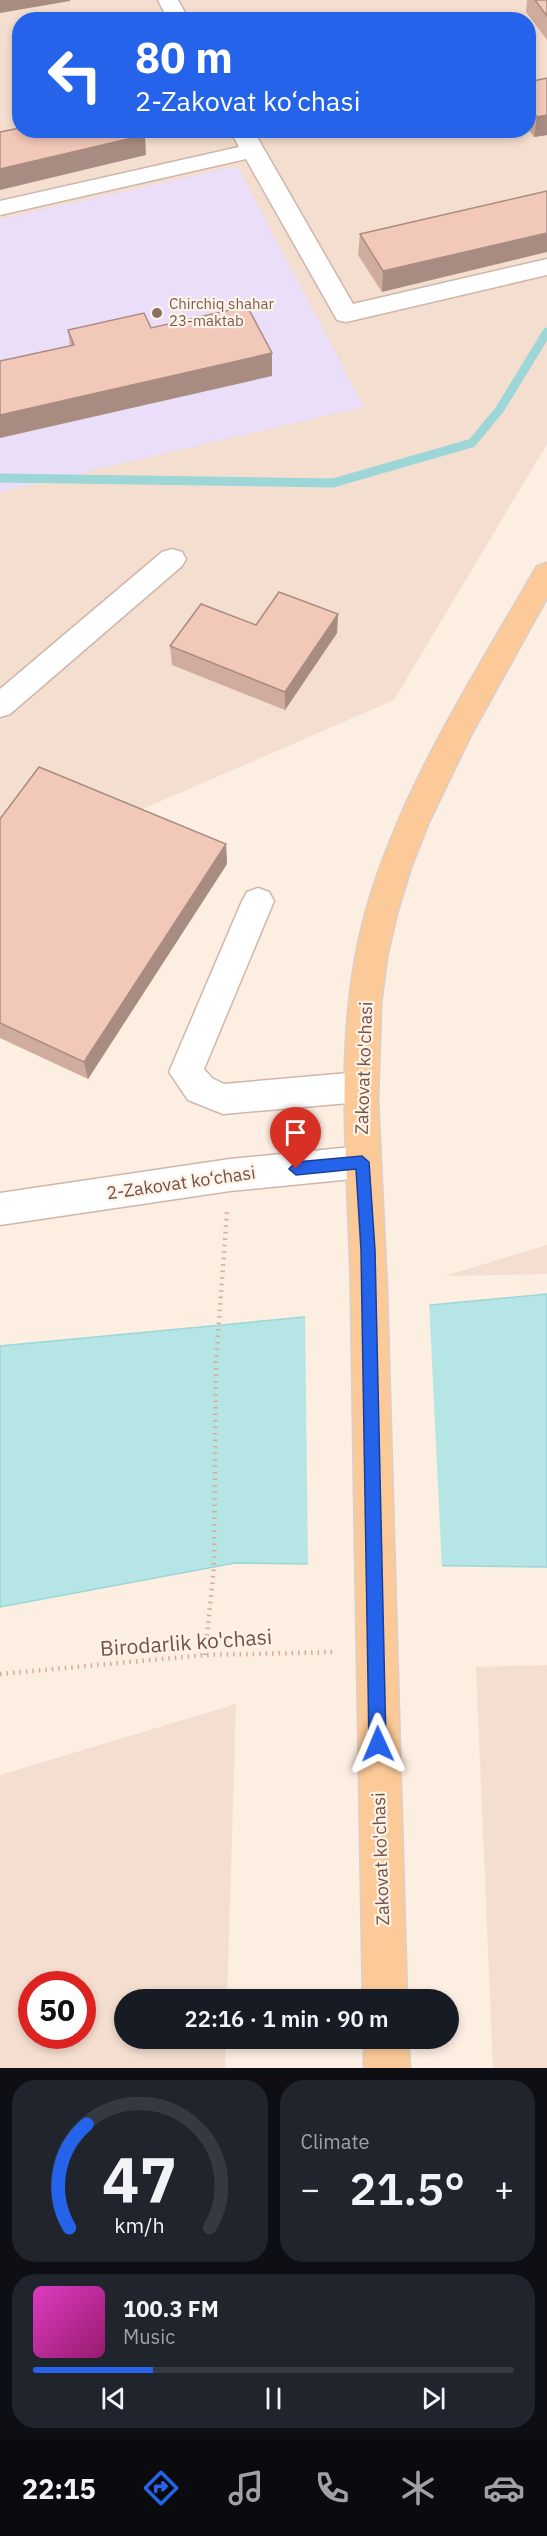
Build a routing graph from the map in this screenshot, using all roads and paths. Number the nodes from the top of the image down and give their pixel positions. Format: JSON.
{"nodes":[{"id":1,"x":247,"y":141,"type":"edge"},
{"id":2,"x":0,"y":208,"type":"edge"},
{"id":3,"x":547,"y":267,"type":"edge"},
{"id":4,"x":172,"y":559,"type":"dead end"},
{"id":5,"x":547,"y":573,"type":"edge"},
{"id":6,"x":0,"y":706,"type":"edge"},
{"id":7,"x":258,"y":901,"type":"dead end"},
{"id":8,"x":360,"y":1087,"type":"junction"},
{"id":9,"x":362,"y":1162,"type":"junction"},
{"id":10,"x":230,"y":1175,"type":"junction"},
{"id":11,"x":0,"y":1209,"type":"edge"},
{"id":12,"x":375,"y":1651,"type":"junction"},
{"id":13,"x":205,"y":1655,"type":"junction"},
{"id":14,"x":0,"y":1674,"type":"edge"},
{"id":15,"x":385,"y":1989,"type":"edge"},
{"id":16,"x":386,"y":2049,"type":"edge"},
{"id":17,"x":387,"y":2068,"type":"edge"}],
"edges":[{"from":1,"to":2,"type":"street"},
{"from":1,"to":3,"type":"street"},
{"from":4,"to":6,"type":"street"},
{"from":5,"to":8,"type":"main road","name":"Zakovat ko'chasi"},
{"from":7,"to":8,"type":"street"},
{"from":8,"to":9,"type":"main road","name":"Zakovat ko'chasi"},
{"from":9,"to":10,"type":"street","name":"2-Zakovat ko‘chasi"},
{"from":9,"to":12,"type":"main road","name":"Zakovat ko'chasi"},
{"from":10,"to":11,"type":"street","name":"2-Zakovat ko‘chasi"},
{"from":10,"to":13,"type":"path"},
{"from":12,"to":13,"type":"path","name":"Birodarlik ko'chasi"},
{"from":12,"to":15,"type":"main road","name":"Zakovat ko'chasi"},
{"from":13,"to":14,"type":"path","name":"Birodarlik ko'chasi"},
{"from":16,"to":17,"type":"main road"}]}
